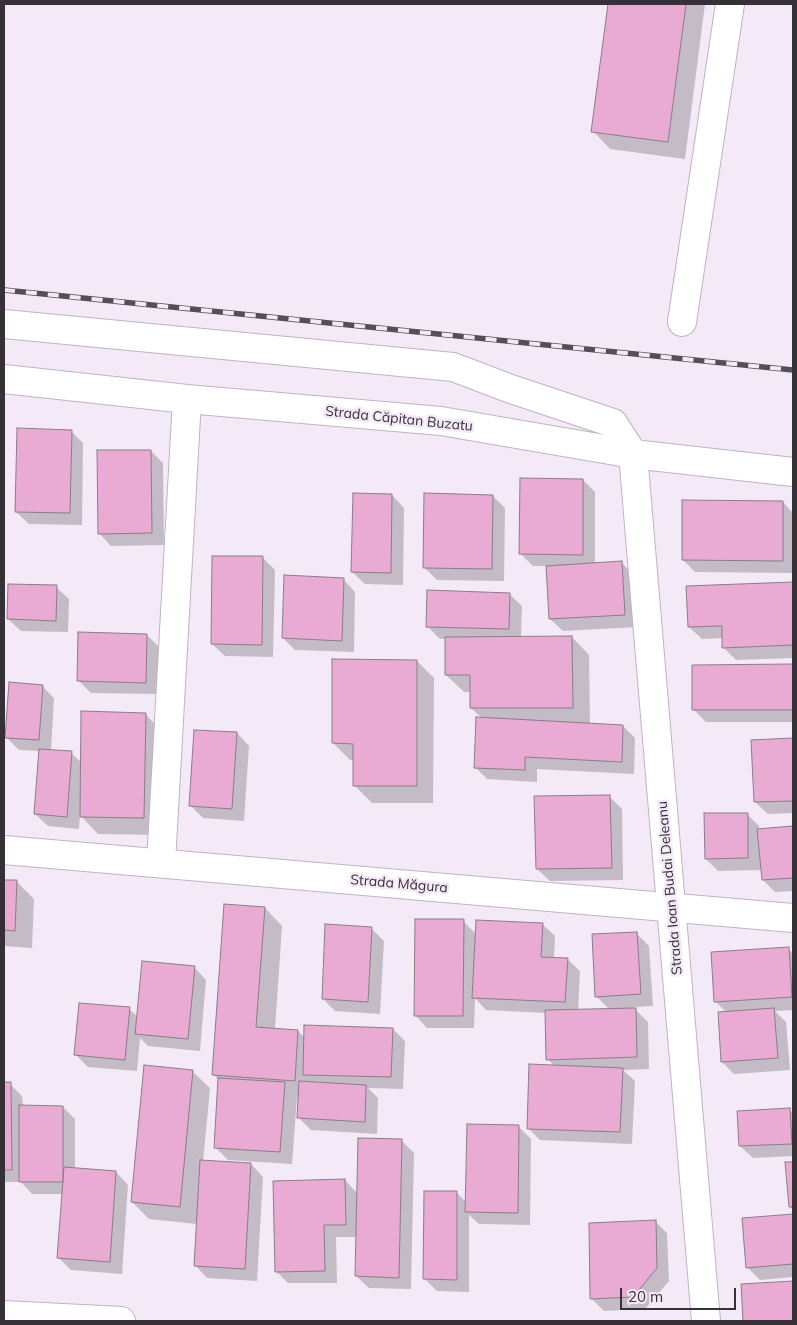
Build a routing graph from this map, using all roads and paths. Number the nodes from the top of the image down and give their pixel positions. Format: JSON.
{"nodes":[{"id":1,"x":730,"y":4,"type":"edge"},
{"id":2,"x":682,"y":322,"type":"dead end"},
{"id":3,"x":4,"y":324,"type":"edge"},
{"id":4,"x":4,"y":379,"type":"edge"},
{"id":5,"x":187,"y":399,"type":"junction"},
{"id":6,"x":634,"y":454,"type":"junction"},
{"id":7,"x":793,"y":472,"type":"edge"},
{"id":8,"x":4,"y":850,"type":"edge"},
{"id":9,"x":161,"y":864,"type":"junction"},
{"id":10,"x":672,"y":907,"type":"junction"},
{"id":11,"x":793,"y":918,"type":"edge"},
{"id":12,"x":4,"y":1315,"type":"edge"},
{"id":13,"x":120,"y":1321,"type":"edge"},
{"id":14,"x":706,"y":1321,"type":"edge"}],
"edges":[{"from":1,"to":2,"type":"street"},
{"from":3,"to":6,"type":"street"},
{"from":4,"to":5,"type":"street","name":"Strada Căpitan Buzatu"},
{"from":5,"to":6,"type":"street","name":"Strada Căpitan Buzatu"},
{"from":5,"to":9,"type":"street"},
{"from":6,"to":7,"type":"street","name":"Strada Căpitan Buzatu"},
{"from":6,"to":10,"type":"street","name":"Strada Ioan Budai Deleanu"},
{"from":8,"to":9,"type":"street","name":"Strada Măgura"},
{"from":9,"to":10,"type":"street","name":"Strada Măgura"},
{"from":10,"to":11,"type":"street","name":"Strada Măgura"},
{"from":10,"to":14,"type":"street","name":"Strada Ioan Budai Deleanu"},
{"from":12,"to":13,"type":"street"}]}
